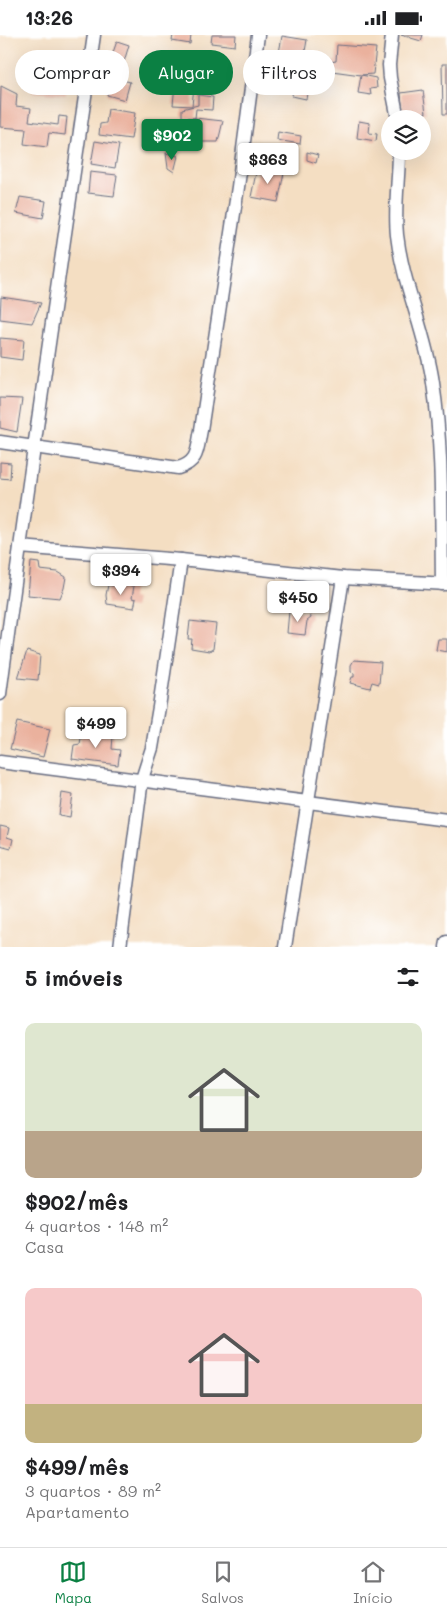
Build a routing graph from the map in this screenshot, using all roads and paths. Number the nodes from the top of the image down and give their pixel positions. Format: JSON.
{"nodes":[{"id":1,"x":94,"y":35,"type":"edge"},
{"id":2,"x":258,"y":35,"type":"edge"},
{"id":3,"x":392,"y":35,"type":"edge"},
{"id":4,"x":396,"y":110,"type":"edge"},
{"id":5,"x":398,"y":160,"type":"edge"},
{"id":6,"x":0,"y":442,"type":"edge"},
{"id":7,"x":35,"y":448,"type":"junction"},
{"id":8,"x":20,"y":547,"type":"junction"},
{"id":9,"x":181,"y":560,"type":"junction"},
{"id":10,"x":343,"y":577,"type":"junction"},
{"id":11,"x":445,"y":584,"type":"edge"},
{"id":12,"x":0,"y":694,"type":"edge"},
{"id":13,"x":0,"y":762,"type":"edge"},
{"id":14,"x":142,"y":779,"type":"junction"},
{"id":15,"x":306,"y":803,"type":"junction"},
{"id":16,"x":447,"y":820,"type":"edge"},
{"id":17,"x":447,"y":942,"type":"edge"},
{"id":18,"x":120,"y":947,"type":"edge"},
{"id":19,"x":285,"y":947,"type":"edge"},
{"id":20,"x":446,"y":947,"type":"edge"}],
"edges":[{"from":1,"to":7,"type":"street"},
{"from":2,"to":7,"type":"street"},
{"from":3,"to":4,"type":"street"},
{"from":5,"to":11,"type":"street"},
{"from":6,"to":7,"type":"street"},
{"from":7,"to":8,"type":"street"},
{"from":8,"to":9,"type":"street"},
{"from":8,"to":12,"type":"street"},
{"from":9,"to":10,"type":"street"},
{"from":9,"to":14,"type":"street"},
{"from":10,"to":11,"type":"street"},
{"from":10,"to":15,"type":"street"},
{"from":13,"to":14,"type":"street"},
{"from":14,"to":15,"type":"street"},
{"from":14,"to":18,"type":"street"},
{"from":15,"to":16,"type":"street"},
{"from":15,"to":19,"type":"street"},
{"from":17,"to":20,"type":"street"}]}
